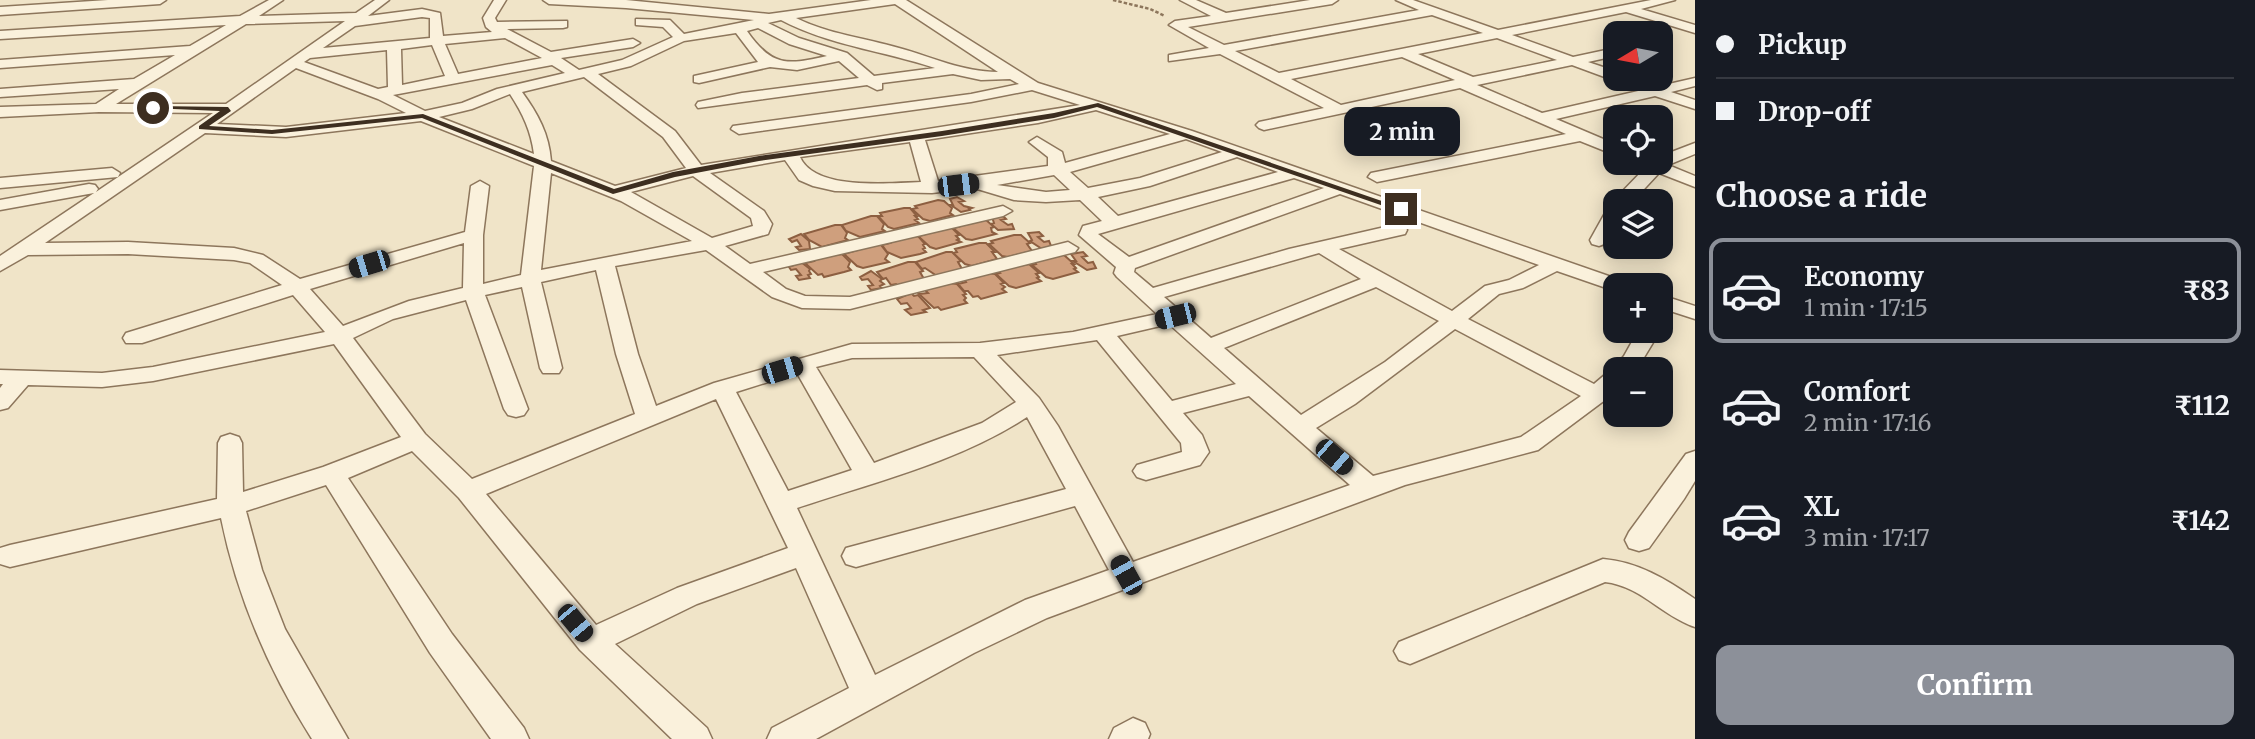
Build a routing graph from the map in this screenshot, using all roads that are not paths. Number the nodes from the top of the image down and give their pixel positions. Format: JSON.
{"nodes":[{"id":1,"x":47,"y":0,"type":"edge"},
{"id":2,"x":160,"y":0,"type":"edge"},
{"id":3,"x":277,"y":0,"type":"edge"},
{"id":4,"x":365,"y":0,"type":"edge"},
{"id":5,"x":383,"y":0,"type":"edge"},
{"id":6,"x":500,"y":0,"type":"edge"},
{"id":7,"x":549,"y":0,"type":"edge"},
{"id":8,"x":897,"y":0,"type":"edge"},
{"id":9,"x":1186,"y":0,"type":"edge"},
{"id":10,"x":1332,"y":0,"type":"edge"},
{"id":11,"x":1402,"y":0,"type":"edge"},
{"id":12,"x":1599,"y":0,"type":"edge"},
{"id":13,"x":1669,"y":0,"type":"edge"},
{"id":14,"x":733,"y":1,"type":"edge"},
{"id":15,"x":712,"y":3,"type":"dead end"},
{"id":16,"x":1626,"y":8,"type":"junction"},
{"id":17,"x":35,"y":9,"type":"junction"},
{"id":18,"x":0,"y":11,"type":"edge"},
{"id":19,"x":1434,"y":12,"type":"junction"},
{"id":20,"x":785,"y":17,"type":"junction"},
{"id":21,"x":1224,"y":17,"type":"junction"},
{"id":22,"x":351,"y":18,"type":"junction"},
{"id":23,"x":243,"y":20,"type":"junction"},
{"id":24,"x":764,"y":21,"type":"junction"},
{"id":25,"x":640,"y":22,"type":"dead end"},
{"id":26,"x":563,"y":24,"type":"dead end"},
{"id":27,"x":740,"y":29,"type":"junction"},
{"id":28,"x":1695,"y":29,"type":"edge"},
{"id":29,"x":499,"y":32,"type":"junction"},
{"id":30,"x":1498,"y":34,"type":"junction"},
{"id":31,"x":1,"y":36,"type":"edge"},
{"id":32,"x":681,"y":38,"type":"junction"},
{"id":33,"x":437,"y":41,"type":"junction"},
{"id":34,"x":633,"y":43,"type":"dead end"},
{"id":35,"x":870,"y":44,"type":"junction"},
{"id":36,"x":394,"y":46,"type":"junction"},
{"id":37,"x":935,"y":46,"type":"junction"},
{"id":38,"x":195,"y":49,"type":"junction"},
{"id":39,"x":1220,"y":50,"type":"junction"},
{"id":40,"x":1405,"y":54,"type":"junction"},
{"id":41,"x":1603,"y":55,"type":"edge"},
{"id":42,"x":842,"y":56,"type":"junction"},
{"id":43,"x":300,"y":58,"type":"junction"},
{"id":44,"x":552,"y":58,"type":"junction"},
{"id":45,"x":1174,"y":58,"type":"dead end"},
{"id":46,"x":1573,"y":61,"type":"junction"},
{"id":47,"x":771,"y":63,"type":"junction"},
{"id":48,"x":0,"y":64,"type":"edge"},
{"id":49,"x":951,"y":70,"type":"junction"},
{"id":50,"x":1603,"y":72,"type":"edge"},
{"id":51,"x":583,"y":74,"type":"junction"},
{"id":52,"x":1012,"y":75,"type":"junction"},
{"id":53,"x":1276,"y":78,"type":"junction"},
{"id":54,"x":699,"y":79,"type":"dead end"},
{"id":55,"x":871,"y":79,"type":"junction"},
{"id":56,"x":454,"y":80,"type":"junction"},
{"id":57,"x":1465,"y":82,"type":"junction"},
{"id":58,"x":1695,"y":82,"type":"edge"},
{"id":59,"x":137,"y":83,"type":"junction"},
{"id":60,"x":1033,"y":86,"type":"junction"},
{"id":61,"x":1673,"y":86,"type":"edge"},
{"id":62,"x":395,"y":90,"type":"junction"},
{"id":63,"x":514,"y":90,"type":"junction"},
{"id":64,"x":1651,"y":91,"type":"edge"},
{"id":65,"x":1658,"y":91,"type":"edge"},
{"id":66,"x":0,"y":93,"type":"edge"},
{"id":67,"x":376,"y":94,"type":"junction"},
{"id":68,"x":477,"y":102,"type":"junction"},
{"id":69,"x":931,"y":103,"type":"junction"},
{"id":70,"x":703,"y":105,"type":"dead end"},
{"id":71,"x":1098,"y":105,"type":"junction"},
{"id":72,"x":1695,"y":105,"type":"edge"},
{"id":73,"x":895,"y":107,"type":"junction"},
{"id":74,"x":99,"y":108,"type":"junction"},
{"id":75,"x":208,"y":108,"type":"junction"},
{"id":76,"x":228,"y":109,"type":"junction"},
{"id":77,"x":1338,"y":109,"type":"junction"},
{"id":78,"x":0,"y":112,"type":"edge"},
{"id":79,"x":423,"y":116,"type":"junction"},
{"id":80,"x":1540,"y":118,"type":"junction"},
{"id":81,"x":1264,"y":125,"type":"dead end"},
{"id":82,"x":202,"y":128,"type":"junction"},
{"id":83,"x":739,"y":129,"type":"dead end"},
{"id":84,"x":1186,"y":134,"type":"junction"},
{"id":85,"x":924,"y":136,"type":"junction"},
{"id":86,"x":1581,"y":136,"type":"junction"},
{"id":87,"x":476,"y":138,"type":"junction"},
{"id":88,"x":1037,"y":142,"type":"dead end"},
{"id":89,"x":1603,"y":144,"type":"edge"},
{"id":90,"x":1695,"y":148,"type":"edge"},
{"id":91,"x":1237,"y":152,"type":"junction"},
{"id":92,"x":791,"y":153,"type":"junction"},
{"id":93,"x":1673,"y":156,"type":"edge"},
{"id":94,"x":545,"y":165,"type":"junction"},
{"id":95,"x":1057,"y":169,"type":"junction"},
{"id":96,"x":697,"y":171,"type":"junction"},
{"id":97,"x":1296,"y":172,"type":"junction"},
{"id":98,"x":1673,"y":172,"type":"edge"},
{"id":99,"x":112,"y":173,"type":"junction"},
{"id":100,"x":1645,"y":175,"type":"edge"},
{"id":101,"x":1377,"y":177,"type":"dead end"},
{"id":102,"x":0,"y":183,"type":"edge"},
{"id":103,"x":973,"y":183,"type":"junction"},
{"id":104,"x":1695,"y":183,"type":"edge"},
{"id":105,"x":480,"y":186,"type":"dead end"},
{"id":106,"x":933,"y":188,"type":"junction"},
{"id":107,"x":1341,"y":188,"type":"junction"},
{"id":108,"x":89,"y":189,"type":"junction"},
{"id":109,"x":1633,"y":189,"type":"edge"},
{"id":110,"x":613,"y":192,"type":"junction"},
{"id":111,"x":1084,"y":194,"type":"junction"},
{"id":112,"x":1367,"y":197,"type":"junction"},
{"id":113,"x":0,"y":205,"type":"edge"},
{"id":114,"x":1003,"y":211,"type":"dead end"},
{"id":115,"x":1115,"y":223,"type":"junction"},
{"id":116,"x":1603,"y":232,"type":"edge"},
{"id":117,"x":474,"y":235,"type":"junction"},
{"id":118,"x":1599,"y":240,"type":"dead end"},
{"id":119,"x":710,"y":244,"type":"junction"},
{"id":120,"x":1068,"y":248,"type":"dead end"},
{"id":121,"x":1324,"y":248,"type":"junction"},
{"id":122,"x":11,"y":249,"type":"edge"},
{"id":123,"x":604,"y":262,"type":"junction"},
{"id":124,"x":1556,"y":264,"type":"junction"},
{"id":125,"x":0,"y":265,"type":"edge"},
{"id":126,"x":1126,"y":265,"type":"junction"},
{"id":127,"x":748,"y":270,"type":"junction"},
{"id":128,"x":531,"y":279,"type":"junction"},
{"id":129,"x":1377,"y":280,"type":"junction"},
{"id":130,"x":1603,"y":280,"type":"edge"},
{"id":131,"x":296,"y":286,"type":"junction"},
{"id":132,"x":473,"y":292,"type":"junction"},
{"id":133,"x":1149,"y":295,"type":"junction"},
{"id":134,"x":1673,"y":307,"type":"edge"},
{"id":135,"x":1695,"y":313,"type":"edge"},
{"id":136,"x":1175,"y":316,"type":"junction"},
{"id":137,"x":1453,"y":321,"type":"junction"},
{"id":138,"x":1104,"y":334,"type":"junction"},
{"id":139,"x":340,"y":336,"type":"junction"},
{"id":140,"x":134,"y":338,"type":"dead end"},
{"id":141,"x":1207,"y":347,"type":"junction"},
{"id":142,"x":980,"y":350,"type":"junction"},
{"id":143,"x":802,"y":364,"type":"junction"},
{"id":144,"x":551,"y":368,"type":"dead end"},
{"id":145,"x":11,"y":378,"type":"edge"},
{"id":146,"x":1603,"y":385,"type":"edge"},
{"id":147,"x":1253,"y":387,"type":"junction"},
{"id":148,"x":722,"y":388,"type":"junction"},
{"id":149,"x":1603,"y":388,"type":"edge"},
{"id":150,"x":0,"y":402,"type":"edge"},
{"id":151,"x":1031,"y":404,"type":"junction"},
{"id":152,"x":516,"y":409,"type":"dead end"},
{"id":153,"x":1167,"y":410,"type":"junction"},
{"id":154,"x":648,"y":418,"type":"junction"},
{"id":155,"x":1299,"y":427,"type":"junction"},
{"id":156,"x":416,"y":440,"type":"junction"},
{"id":157,"x":230,"y":443,"type":"dead end"},
{"id":158,"x":1695,"y":460,"type":"edge"},
{"id":159,"x":1146,"y":471,"type":"dead end"},
{"id":160,"x":332,"y":474,"type":"junction"},
{"id":161,"x":868,"y":475,"type":"junction"},
{"id":162,"x":1370,"y":488,"type":"junction"},
{"id":163,"x":468,"y":491,"type":"junction"},
{"id":164,"x":1082,"y":494,"type":"junction"},
{"id":165,"x":781,"y":503,"type":"junction"},
{"id":166,"x":231,"y":506,"type":"junction"},
{"id":167,"x":1639,"y":540,"type":"dead end"},
{"id":168,"x":804,"y":554,"type":"junction"},
{"id":169,"x":10,"y":556,"type":"dead end"},
{"id":170,"x":856,"y":556,"type":"dead end"},
{"id":171,"x":1126,"y":575,"type":"junction"},
{"id":172,"x":1695,"y":615,"type":"edge"},
{"id":173,"x":590,"y":641,"type":"junction"},
{"id":174,"x":1410,"y":650,"type":"dead end"},
{"id":175,"x":868,"y":695,"type":"junction"},
{"id":176,"x":331,"y":739,"type":"edge"},
{"id":177,"x":512,"y":739,"type":"edge"},
{"id":178,"x":695,"y":739,"type":"edge"},
{"id":179,"x":784,"y":739,"type":"edge"}],
"edges":[{"from":1,"to":17,"type":"street"},
{"from":2,"to":17,"type":"street"},
{"from":3,"to":23,"type":"street"},
{"from":4,"to":22,"type":"street"},
{"from":5,"to":22,"type":"street"},
{"from":6,"to":29,"type":"street"},
{"from":7,"to":24,"type":"street"},
{"from":8,"to":20,"type":"street"},
{"from":8,"to":37,"type":"street"},
{"from":9,"to":21,"type":"street"},
{"from":10,"to":21,"type":"street"},
{"from":11,"to":19,"type":"street"},
{"from":12,"to":16,"type":"street"},
{"from":13,"to":16,"type":"street"},
{"from":14,"to":15,"type":"street"},
{"from":16,"to":28,"type":"street"},
{"from":16,"to":30,"type":"street"},
{"from":17,"to":18,"type":"street"},
{"from":17,"to":31,"type":"street"},
{"from":19,"to":30,"type":"street"},
{"from":19,"to":39,"type":"street"},
{"from":20,"to":24,"type":"street"},
{"from":20,"to":35,"type":"street"},
{"from":21,"to":39,"type":"street"},
{"from":22,"to":23,"type":"street"},
{"from":22,"to":33,"type":"street"},
{"from":22,"to":43,"type":"street"},
{"from":22,"to":75,"type":"street"},
{"from":23,"to":31,"type":"street"},
{"from":23,"to":38,"type":"street"},
{"from":24,"to":27,"type":"street"},
{"from":24,"to":42,"type":"street"},
{"from":25,"to":32,"type":"street"},
{"from":26,"to":29,"type":"street"},
{"from":27,"to":32,"type":"street"},
{"from":27,"to":47,"type":"street"},
{"from":29,"to":33,"type":"street"},
{"from":29,"to":44,"type":"street"},
{"from":30,"to":40,"type":"street"},
{"from":30,"to":46,"type":"street"},
{"from":32,"to":51,"type":"street"},
{"from":33,"to":36,"type":"street"},
{"from":33,"to":56,"type":"street"},
{"from":34,"to":44,"type":"street"},
{"from":35,"to":37,"type":"street"},
{"from":35,"to":42,"type":"street"},
{"from":36,"to":43,"type":"street"},
{"from":36,"to":62,"type":"street"},
{"from":37,"to":49,"type":"street"},
{"from":37,"to":52,"type":"street"},
{"from":38,"to":48,"type":"street"},
{"from":38,"to":59,"type":"street"},
{"from":39,"to":45,"type":"street"},
{"from":39,"to":53,"type":"street"},
{"from":40,"to":53,"type":"street"},
{"from":40,"to":57,"type":"street"},
{"from":41,"to":46,"type":"street"},
{"from":42,"to":47,"type":"street"},
{"from":42,"to":55,"type":"street"},
{"from":43,"to":67,"type":"street"},
{"from":43,"to":76,"type":"street"},
{"from":44,"to":51,"type":"street"},
{"from":44,"to":56,"type":"street"},
{"from":46,"to":50,"type":"street"},
{"from":46,"to":57,"type":"street"},
{"from":47,"to":54,"type":"street"},
{"from":49,"to":52,"type":"street"},
{"from":49,"to":55,"type":"street"},
{"from":51,"to":63,"type":"street"},
{"from":51,"to":96,"type":"street"},
{"from":52,"to":60,"type":"street"},
{"from":53,"to":77,"type":"street"},
{"from":55,"to":70,"type":"street"},
{"from":55,"to":73,"type":"street"},
{"from":56,"to":62,"type":"street"},
{"from":57,"to":77,"type":"street"},
{"from":57,"to":80,"type":"street"},
{"from":58,"to":61,"type":"street"},
{"from":59,"to":66,"type":"street"},
{"from":59,"to":74,"type":"street"},
{"from":60,"to":69,"type":"street"},
{"from":60,"to":71,"type":"street"},
{"from":62,"to":67,"type":"street"},
{"from":63,"to":68,"type":"street"},
{"from":63,"to":94,"type":"street"},
{"from":64,"to":80,"type":"street"},
{"from":65,"to":72,"type":"street"},
{"from":67,"to":79,"type":"street"},
{"from":68,"to":79,"type":"street"},
{"from":68,"to":87,"type":"street"},
{"from":69,"to":73,"type":"street"},
{"from":69,"to":85,"type":"street"},
{"from":71,"to":84,"type":"street"},
{"from":71,"to":85,"type":"street"},
{"from":73,"to":83,"type":"street"},
{"from":74,"to":75,"type":"street"},
{"from":74,"to":78,"type":"street"},
{"from":75,"to":76,"type":"street"},
{"from":75,"to":99,"type":"street"},
{"from":76,"to":82,"type":"street"},
{"from":77,"to":81,"type":"street"},
{"from":79,"to":82,"type":"street"},
{"from":79,"to":87,"type":"street"},
{"from":80,"to":86,"type":"street"},
{"from":82,"to":122,"type":"street"},
{"from":84,"to":91,"type":"street"},
{"from":84,"to":95,"type":"street"},
{"from":85,"to":92,"type":"street"},
{"from":85,"to":106,"type":"street"},
{"from":86,"to":89,"type":"street"},
{"from":86,"to":101,"type":"street"},
{"from":87,"to":94,"type":"street"},
{"from":88,"to":95,"type":"street"},
{"from":90,"to":93,"type":"street"},
{"from":91,"to":97,"type":"street"},
{"from":91,"to":111,"type":"street"},
{"from":92,"to":96,"type":"street"},
{"from":92,"to":106,"type":"street"},
{"from":94,"to":110,"type":"street"},
{"from":94,"to":128,"type":"street"},
{"from":95,"to":103,"type":"street"},
{"from":95,"to":111,"type":"street"},
{"from":96,"to":110,"type":"street"},
{"from":96,"to":119,"type":"street"},
{"from":97,"to":107,"type":"street"},
{"from":97,"to":115,"type":"street"},
{"from":98,"to":104,"type":"street"},
{"from":99,"to":102,"type":"street"},
{"from":99,"to":108,"type":"street"},
{"from":100,"to":109,"type":"street"},
{"from":103,"to":106,"type":"street"},
{"from":103,"to":111,"type":"street"},
{"from":105,"to":117,"type":"street"},
{"from":107,"to":112,"type":"street"},
{"from":107,"to":126,"type":"street"},
{"from":108,"to":113,"type":"street"},
{"from":108,"to":122,"type":"street"},
{"from":110,"to":119,"type":"street"},
{"from":111,"to":115,"type":"street"},
{"from":112,"to":121,"type":"street"},
{"from":112,"to":124,"type":"street"},
{"from":114,"to":127,"type":"street"},
{"from":115,"to":126,"type":"street"},
{"from":116,"to":118,"type":"street"},
{"from":117,"to":131,"type":"street"},
{"from":117,"to":132,"type":"street"},
{"from":119,"to":123,"type":"street"},
{"from":119,"to":127,"type":"street"},
{"from":120,"to":127,"type":"street"},
{"from":121,"to":129,"type":"street"},
{"from":121,"to":133,"type":"street"},
{"from":122,"to":125,"type":"street"},
{"from":122,"to":131,"type":"street"},
{"from":123,"to":128,"type":"street"},
{"from":123,"to":154,"type":"street"},
{"from":124,"to":130,"type":"street"},
{"from":124,"to":137,"type":"street"},
{"from":126,"to":133,"type":"street"},
{"from":128,"to":132,"type":"street"},
{"from":128,"to":144,"type":"street"},
{"from":129,"to":137,"type":"street"},
{"from":129,"to":141,"type":"street"},
{"from":131,"to":139,"type":"street"},
{"from":131,"to":140,"type":"street"},
{"from":132,"to":139,"type":"street"},
{"from":132,"to":152,"type":"street"},
{"from":133,"to":136,"type":"street"},
{"from":134,"to":135,"type":"street"},
{"from":136,"to":138,"type":"street"},
{"from":136,"to":141,"type":"street"},
{"from":137,"to":146,"type":"street"},
{"from":137,"to":155,"type":"street"},
{"from":138,"to":142,"type":"street"},
{"from":138,"to":153,"type":"street"},
{"from":139,"to":145,"type":"street"},
{"from":139,"to":156,"type":"street"},
{"from":141,"to":147,"type":"street"},
{"from":142,"to":143,"type":"street"},
{"from":142,"to":151,"type":"street"},
{"from":143,"to":148,"type":"street"},
{"from":143,"to":161,"type":"street"},
{"from":145,"to":150,"type":"street"},
{"from":147,"to":153,"type":"street"},
{"from":147,"to":155,"type":"street"},
{"from":148,"to":154,"type":"street"},
{"from":148,"to":165,"type":"street"},
{"from":149,"to":162,"type":"street"},
{"from":151,"to":161,"type":"street"},
{"from":151,"to":164,"type":"street"},
{"from":153,"to":159,"type":"street"},
{"from":154,"to":163,"type":"street"},
{"from":155,"to":162,"type":"street"},
{"from":156,"to":160,"type":"street"},
{"from":156,"to":163,"type":"street"},
{"from":157,"to":166,"type":"street"},
{"from":158,"to":167,"type":"street"},
{"from":160,"to":166,"type":"street"},
{"from":160,"to":177,"type":"street"},
{"from":161,"to":165,"type":"street"},
{"from":162,"to":171,"type":"street"},
{"from":163,"to":173,"type":"street"},
{"from":164,"to":170,"type":"street"},
{"from":164,"to":171,"type":"street"},
{"from":165,"to":168,"type":"street"},
{"from":166,"to":169,"type":"street"},
{"from":166,"to":176,"type":"street"},
{"from":168,"to":173,"type":"street"},
{"from":168,"to":175,"type":"street"},
{"from":171,"to":175,"type":"street"},
{"from":172,"to":174,"type":"street"},
{"from":173,"to":178,"type":"street"},
{"from":175,"to":179,"type":"street"}]}
